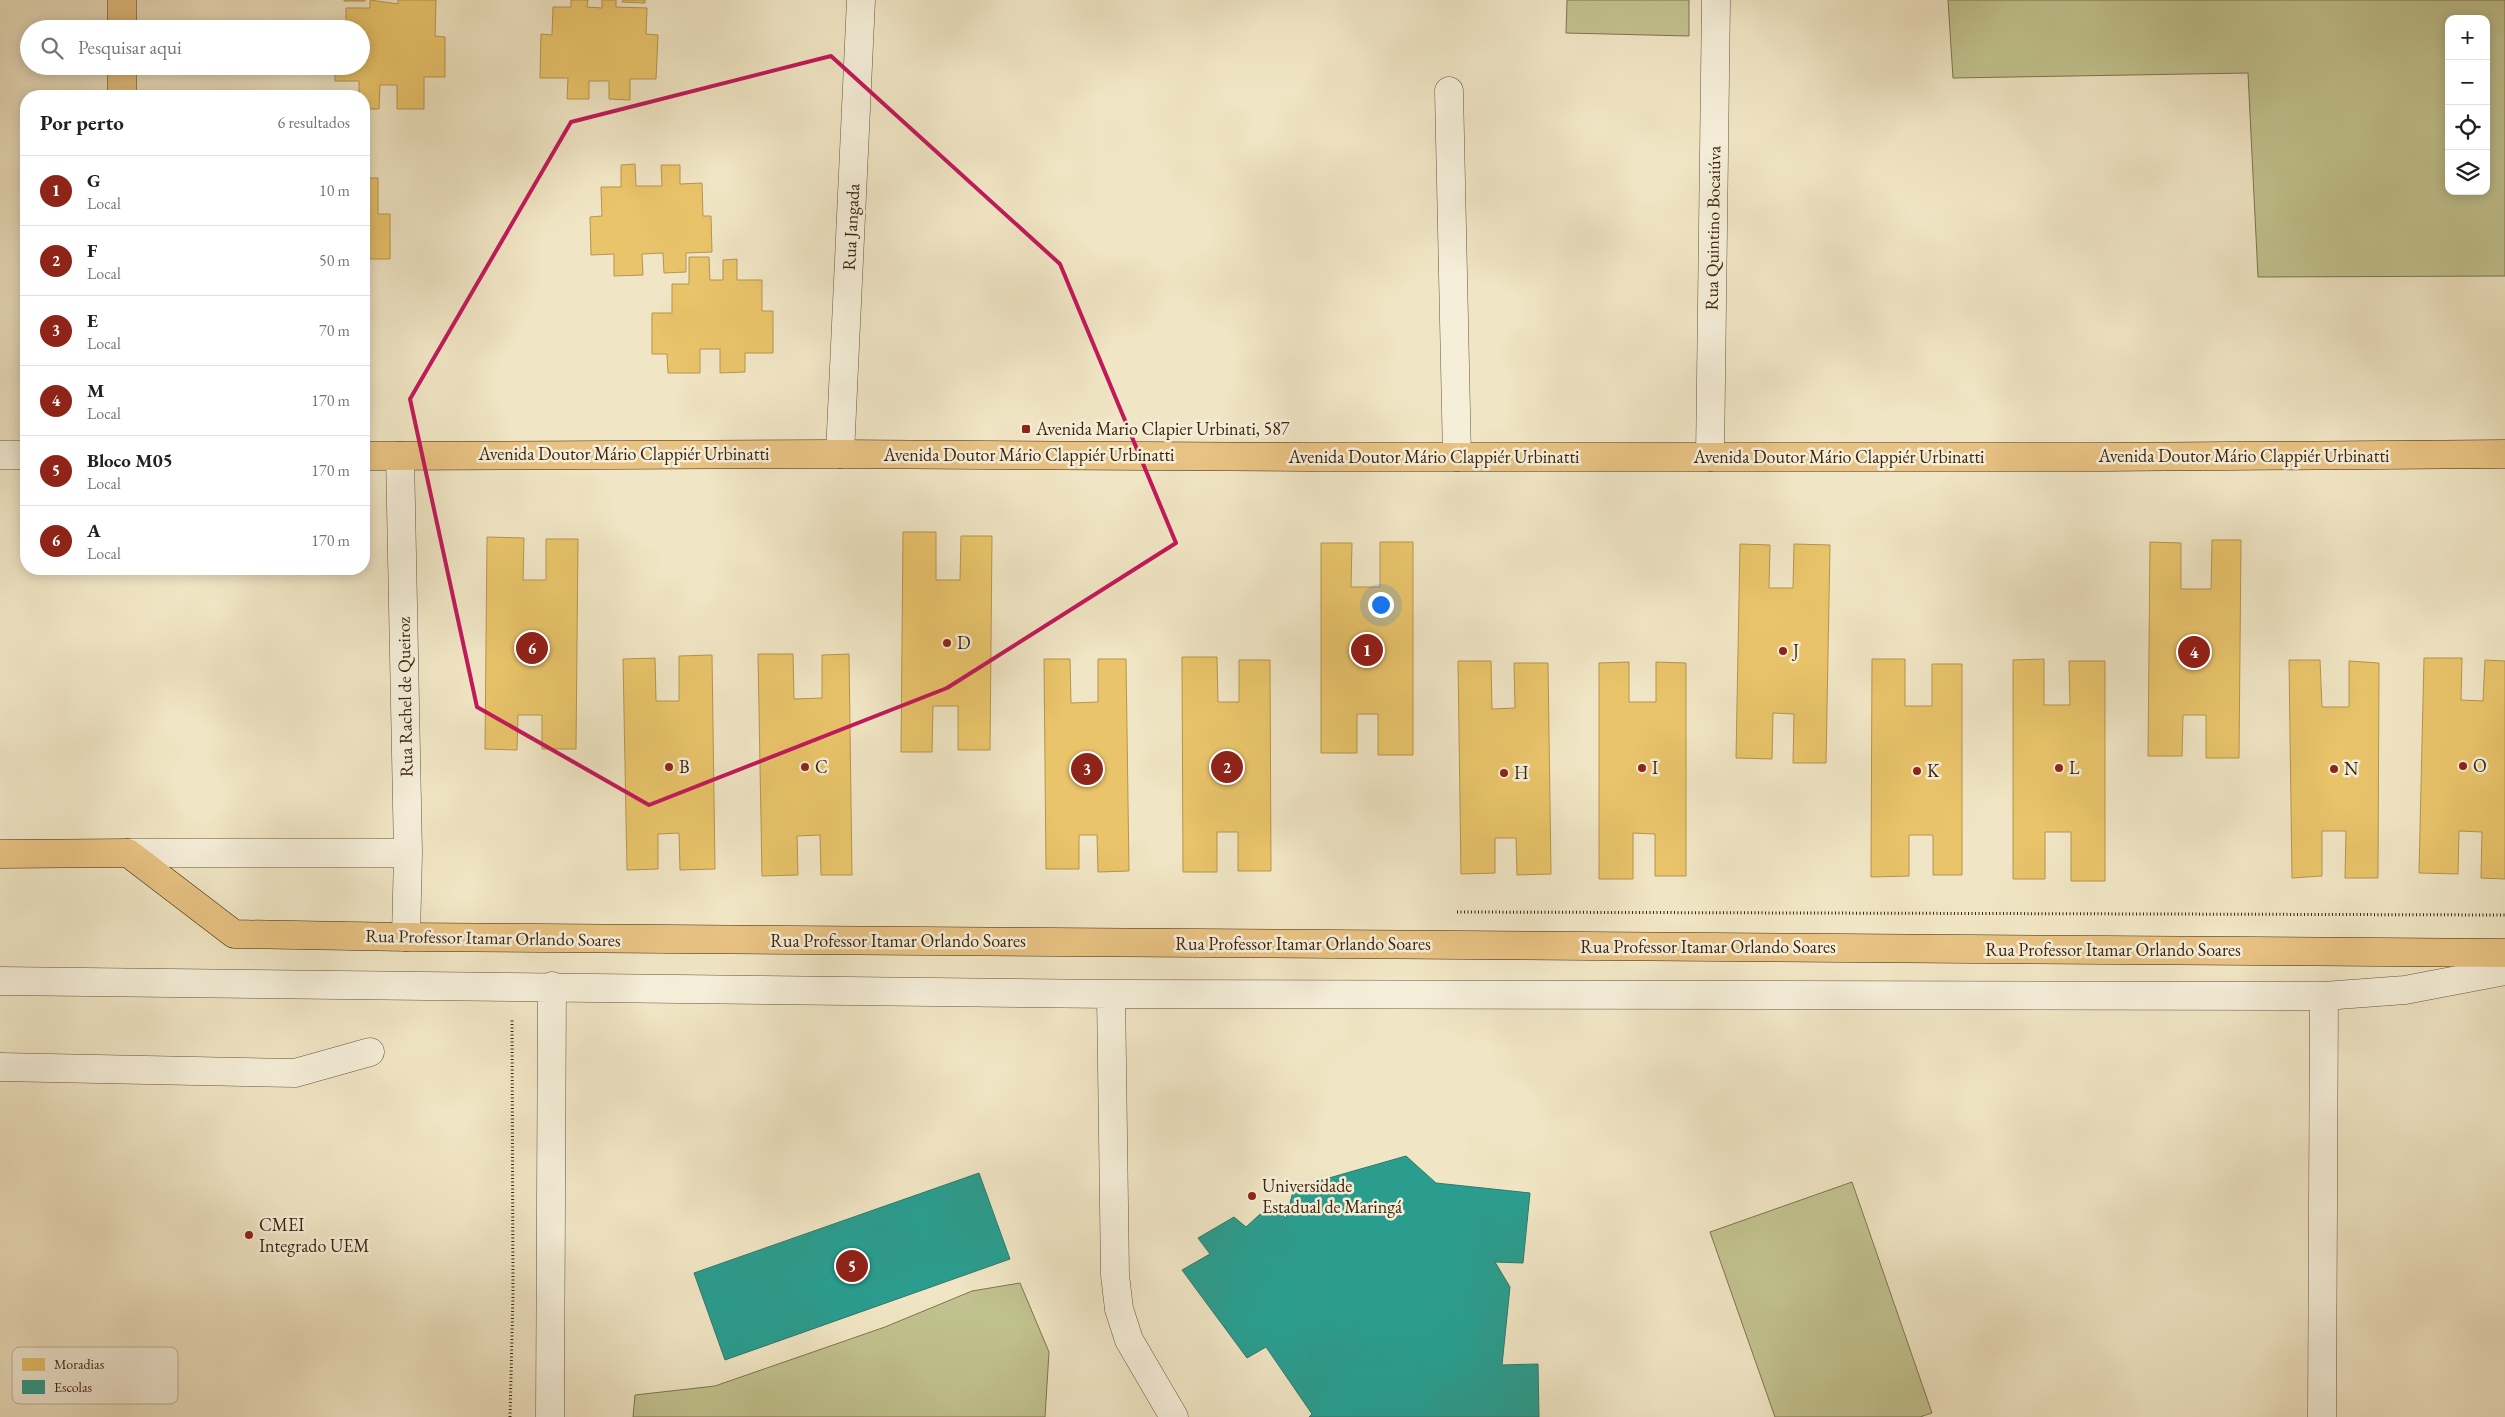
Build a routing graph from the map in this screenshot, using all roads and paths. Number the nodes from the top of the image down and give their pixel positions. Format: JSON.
{"nodes":[{"id":1,"x":122,"y":0,"type":"edge"},
{"id":2,"x":861,"y":0,"type":"edge"},
{"id":3,"x":1716,"y":0,"type":"edge"},
{"id":4,"x":122,"y":20,"type":"edge"},
{"id":5,"x":122,"y":75,"type":"edge"},
{"id":6,"x":122,"y":90,"type":"edge"},
{"id":7,"x":1449,"y":91,"type":"dead end"},
{"id":8,"x":0,"y":454,"type":"edge"},
{"id":9,"x":840,"y":454,"type":"junction"},
{"id":10,"x":2505,"y":454,"type":"edge"},
{"id":11,"x":20,"y":455,"type":"edge"},
{"id":12,"x":370,"y":456,"type":"edge"},
{"id":13,"x":400,"y":456,"type":"junction"},
{"id":14,"x":1457,"y":457,"type":"junction"},
{"id":15,"x":1710,"y":457,"type":"junction"},
{"id":16,"x":408,"y":852,"type":"junction"},
{"id":17,"x":128,"y":853,"type":"junction"},
{"id":18,"x":0,"y":854,"type":"edge"},
{"id":19,"x":406,"y":938,"type":"junction"},
{"id":20,"x":2505,"y":953,"type":"edge"},
{"id":21,"x":2505,"y":971,"type":"edge"},
{"id":22,"x":0,"y":981,"type":"edge"},
{"id":23,"x":512,"y":986,"type":"junction"},
{"id":24,"x":552,"y":986,"type":"junction"},
{"id":25,"x":1111,"y":994,"type":"junction"},
{"id":26,"x":2324,"y":996,"type":"junction"},
{"id":27,"x":370,"y":1052,"type":"dead end"},
{"id":28,"x":0,"y":1067,"type":"edge"},
{"id":29,"x":510,"y":1417,"type":"edge"},
{"id":30,"x":550,"y":1417,"type":"edge"},
{"id":31,"x":1174,"y":1417,"type":"edge"},
{"id":32,"x":2322,"y":1417,"type":"edge"}],
"edges":[{"from":1,"to":4,"type":"main road"},
{"from":2,"to":9,"type":"street","name":"Rua Jangada"},
{"from":3,"to":15,"type":"street","name":"Rua Quintino Bocaiúva"},
{"from":5,"to":6,"type":"main road"},
{"from":7,"to":14,"type":"street"},
{"from":8,"to":11,"type":"street"},
{"from":9,"to":13,"type":"main road","name":"Avenida Doutor Mário Clappiér Urbinatti"},
{"from":9,"to":14,"type":"main road","name":"Avenida Doutor Mário Clappiér Urbinatti"},
{"from":10,"to":15,"type":"main road","name":"Avenida Doutor Mário Clappiér Urbinatti"},
{"from":12,"to":13,"type":"main road","name":"Avenida Doutor Mário Clappiér Urbinatti"},
{"from":13,"to":16,"type":"street","name":"Rua Rachel de Queiroz"},
{"from":14,"to":15,"type":"main road","name":"Avenida Doutor Mário Clappiér Urbinatti"},
{"from":16,"to":17,"type":"street"},
{"from":16,"to":19,"type":"street","name":"Rua Rachel de Queiroz"},
{"from":17,"to":18,"type":"main road"},
{"from":17,"to":19,"type":"main road","name":"Rua Professor Itamar Orlando Soares"},
{"from":19,"to":20,"type":"main road","name":"Rua Professor Itamar Orlando Soares"},
{"from":21,"to":26,"type":"street"},
{"from":22,"to":23,"type":"street"},
{"from":23,"to":24,"type":"street"},
{"from":23,"to":29,"type":"path"},
{"from":24,"to":25,"type":"street"},
{"from":24,"to":30,"type":"street"},
{"from":25,"to":26,"type":"street"},
{"from":25,"to":31,"type":"street"},
{"from":26,"to":32,"type":"street"},
{"from":27,"to":28,"type":"street"}]}
